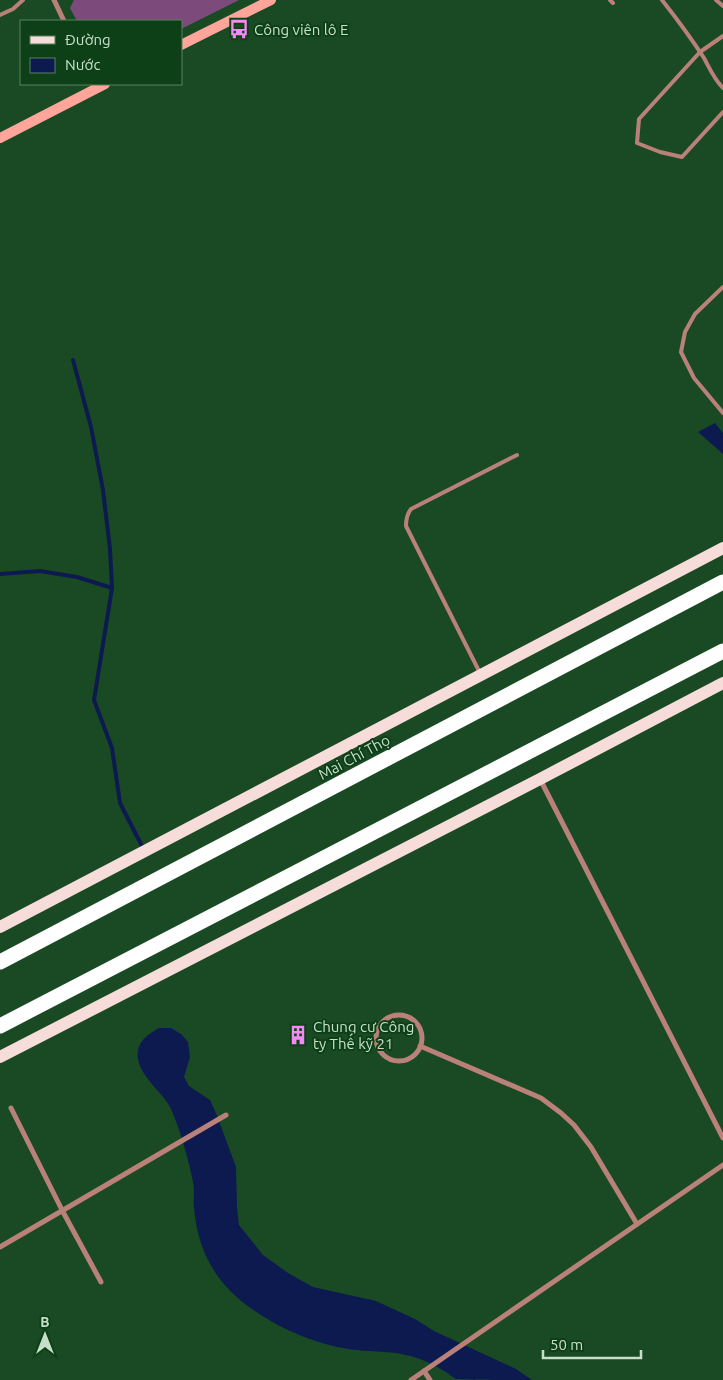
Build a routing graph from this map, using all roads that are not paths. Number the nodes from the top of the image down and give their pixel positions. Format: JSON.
{"nodes":[{"id":1,"x":23,"y":0,"type":"edge"},
{"id":2,"x":54,"y":0,"type":"edge"},
{"id":3,"x":271,"y":0,"type":"edge"},
{"id":4,"x":662,"y":0,"type":"edge"},
{"id":5,"x":716,"y":0,"type":"edge"},
{"id":6,"x":723,"y":6,"type":"edge"},
{"id":7,"x":0,"y":15,"type":"edge"},
{"id":8,"x":64,"y":20,"type":"edge"},
{"id":9,"x":723,"y":36,"type":"edge"},
{"id":10,"x":182,"y":44,"type":"edge"},
{"id":11,"x":700,"y":52,"type":"junction"},
{"id":12,"x":99,"y":85,"type":"edge"},
{"id":13,"x":723,"y":88,"type":"edge"},
{"id":14,"x":723,"y":112,"type":"edge"},
{"id":15,"x":0,"y":138,"type":"edge"},
{"id":16,"x":723,"y":288,"type":"edge"},
{"id":17,"x":723,"y":412,"type":"edge"},
{"id":18,"x":517,"y":455,"type":"dead end"},
{"id":19,"x":723,"y":548,"type":"edge"},
{"id":20,"x":723,"y":582,"type":"edge"},
{"id":21,"x":723,"y":651,"type":"edge"},
{"id":22,"x":481,"y":675,"type":"junction"},
{"id":23,"x":723,"y":683,"type":"edge"},
{"id":24,"x":540,"y":779,"type":"junction"},
{"id":25,"x":0,"y":927,"type":"edge"},
{"id":26,"x":0,"y":962,"type":"edge"},
{"id":27,"x":0,"y":1026,"type":"edge"},
{"id":28,"x":420,"y":1046,"type":"junction"},
{"id":29,"x":0,"y":1057,"type":"edge"},
{"id":30,"x":12,"y":1108,"type":"dead end"},
{"id":31,"x":226,"y":1115,"type":"dead end"},
{"id":32,"x":723,"y":1138,"type":"edge"},
{"id":33,"x":723,"y":1165,"type":"edge"},
{"id":34,"x":62,"y":1210,"type":"junction"},
{"id":35,"x":637,"y":1224,"type":"junction"},
{"id":36,"x":0,"y":1247,"type":"edge"},
{"id":37,"x":101,"y":1282,"type":"dead end"},
{"id":38,"x":424,"y":1371,"type":"junction"},
{"id":39,"x":411,"y":1380,"type":"edge"},
{"id":40,"x":430,"y":1380,"type":"edge"}],
"edges":[{"from":1,"to":7,"type":"lane"},
{"from":2,"to":8,"type":"street"},
{"from":3,"to":10,"type":"street"},
{"from":4,"to":11,"type":"lane"},
{"from":5,"to":6,"type":"lane"},
{"from":9,"to":11,"type":"lane"},
{"from":11,"to":13,"type":"lane"},
{"from":11,"to":14,"type":"lane"},
{"from":12,"to":15,"type":"street"},
{"from":16,"to":17,"type":"lane"},
{"from":18,"to":22,"type":"lane"},
{"from":19,"to":22,"type":"main road","name":"Mai Chí Thọ"},
{"from":20,"to":26,"type":"highway","name":"Mai Chí Thọ"},
{"from":21,"to":27,"type":"highway"},
{"from":22,"to":25,"type":"main road","name":"Mai Chí Thọ"},
{"from":23,"to":24,"type":"main road"},
{"from":24,"to":29,"type":"main road"},
{"from":24,"to":32,"type":"street"},
{"from":28,"to":28,"type":"street"},
{"from":28,"to":35,"type":"street"},
{"from":30,"to":34,"type":"street"},
{"from":31,"to":34,"type":"street"},
{"from":33,"to":35,"type":"street"},
{"from":34,"to":36,"type":"street"},
{"from":34,"to":37,"type":"street"},
{"from":35,"to":38,"type":"street"},
{"from":38,"to":39,"type":"street"},
{"from":38,"to":40,"type":"street"}]}
